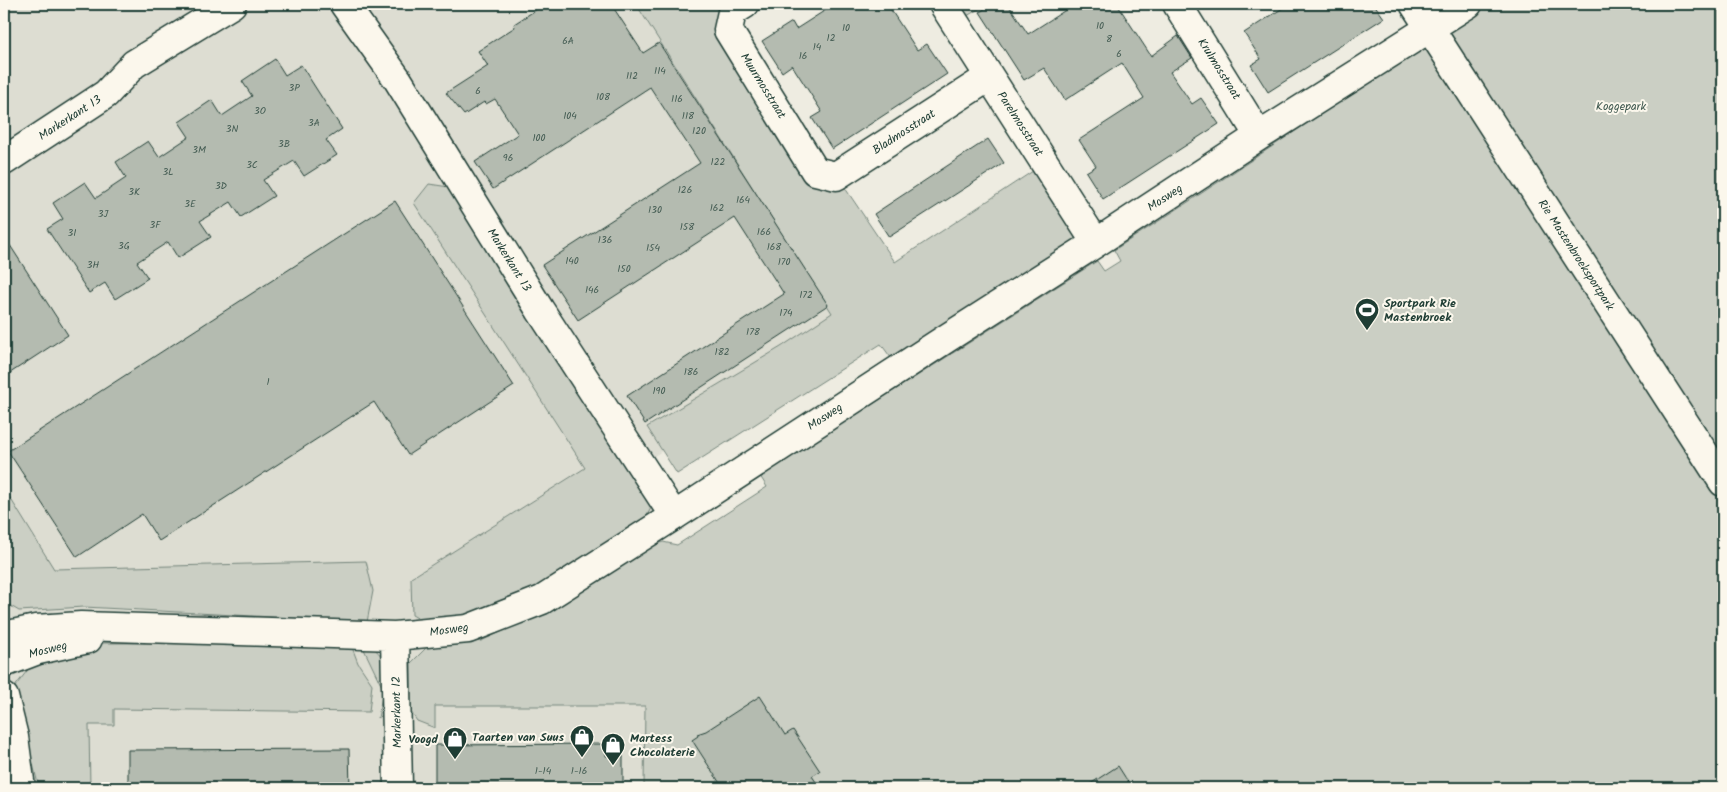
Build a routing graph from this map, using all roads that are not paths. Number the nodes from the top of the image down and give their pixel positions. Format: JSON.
{"nodes":[{"id":1,"x":232,"y":4,"type":"edge"},
{"id":2,"x":344,"y":4,"type":"edge"},
{"id":3,"x":745,"y":4,"type":"edge"},
{"id":4,"x":943,"y":4,"type":"edge"},
{"id":5,"x":1177,"y":4,"type":"edge"},
{"id":6,"x":1414,"y":4,"type":"edge"},
{"id":7,"x":1468,"y":4,"type":"edge"},
{"id":8,"x":1430,"y":28,"type":"junction"},
{"id":9,"x":989,"y":77,"type":"junction"},
{"id":10,"x":1259,"y":136,"type":"junction"},
{"id":11,"x":4,"y":161,"type":"edge"},
{"id":12,"x":815,"y":172,"type":"joint"},
{"id":13,"x":1096,"y":243,"type":"junction"},
{"id":14,"x":1723,"y":482,"type":"edge"},
{"id":15,"x":674,"y":516,"type":"junction"},
{"id":16,"x":120,"y":627,"type":"junction"},
{"id":17,"x":4,"y":636,"type":"edge"},
{"id":18,"x":395,"y":636,"type":"junction"},
{"id":19,"x":4,"y":663,"type":"edge"},
{"id":20,"x":4,"y":697,"type":"edge"},
{"id":21,"x":21,"y":788,"type":"edge"},
{"id":22,"x":398,"y":788,"type":"edge"}],
"edges":[{"from":1,"to":11,"type":"street","name":"Markerkant 13"},
{"from":2,"to":15,"type":"street","name":"Markerkant 13"},
{"from":3,"to":12,"type":"street","name":"Muurmosstraat"},
{"from":4,"to":9,"type":"street","name":"Parelmosstraat"},
{"from":5,"to":10,"type":"street","name":"Krulmosstraat"},
{"from":6,"to":8,"type":"street","name":"Rie Mastenbroeksportpark"},
{"from":7,"to":8,"type":"street","name":"Mosweg"},
{"from":8,"to":10,"type":"street","name":"Mosweg"},
{"from":8,"to":14,"type":"street","name":"Rie Mastenbroeksportpark"},
{"from":9,"to":12,"type":"street","name":"Bladmosstraat"},
{"from":9,"to":13,"type":"street","name":"Parelmosstraat"},
{"from":10,"to":13,"type":"street","name":"Mosweg"},
{"from":13,"to":15,"type":"street","name":"Mosweg"},
{"from":15,"to":18,"type":"street","name":"Mosweg"},
{"from":16,"to":17,"type":"street","name":"Mosweg"},
{"from":16,"to":18,"type":"street","name":"Mosweg"},
{"from":16,"to":19,"type":"street","name":"Mosweg"},
{"from":18,"to":22,"type":"street","name":"Markerkant 12"},
{"from":20,"to":21,"type":"street"}]}
